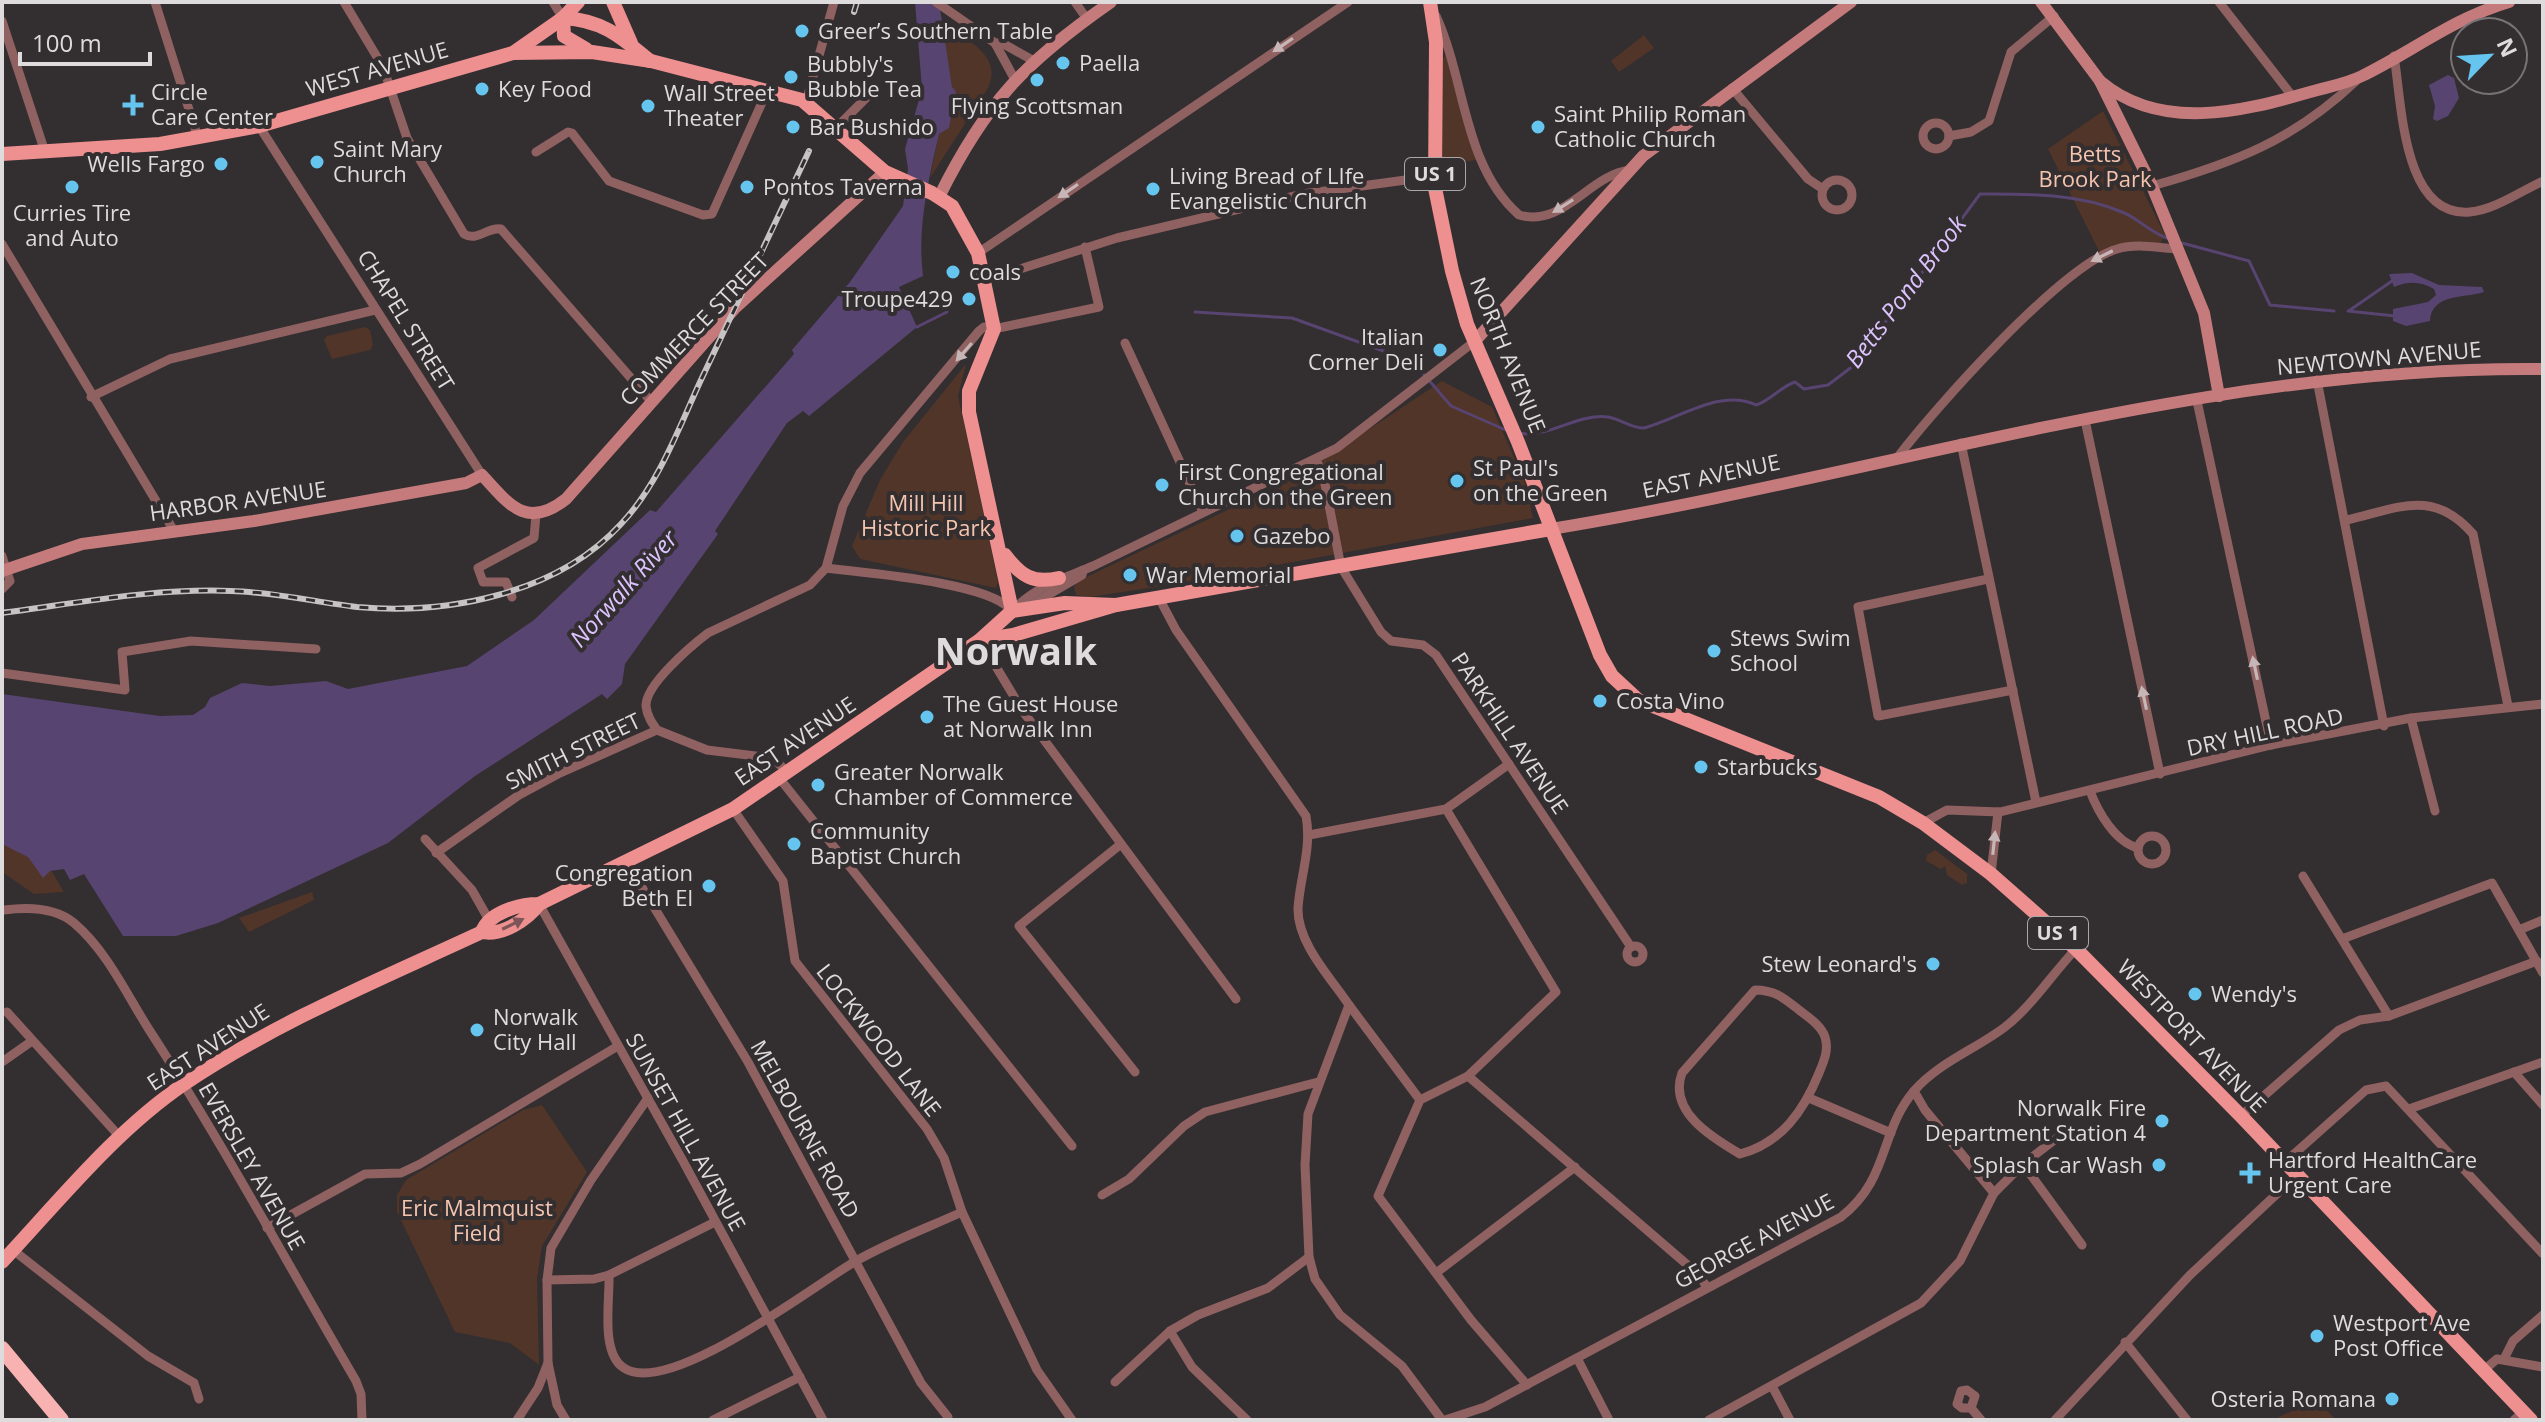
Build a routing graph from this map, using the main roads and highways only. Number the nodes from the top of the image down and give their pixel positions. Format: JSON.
{"nodes":[{"id":1,"x":578,"y":2,"type":"edge"},
{"id":2,"x":613,"y":2,"type":"edge"},
{"id":3,"x":1111,"y":2,"type":"edge"},
{"id":4,"x":1430,"y":2,"type":"edge"},
{"id":5,"x":1851,"y":2,"type":"edge"},
{"id":6,"x":2041,"y":2,"type":"edge"},
{"id":7,"x":2509,"y":2,"type":"edge"},
{"id":8,"x":563,"y":18,"type":"junction"},
{"id":9,"x":633,"y":47,"type":"junction"},
{"id":10,"x":592,"y":52,"type":"junction"},
{"id":11,"x":513,"y":53,"type":"junction"},
{"id":12,"x":651,"y":61,"type":"junction"},
{"id":13,"x":2100,"y":81,"type":"junction"},
{"id":14,"x":2,"y":154,"type":"edge"},
{"id":15,"x":892,"y":175,"type":"junction"},
{"id":16,"x":936,"y":195,"type":"junction"},
{"id":17,"x":1475,"y":341,"type":"junction"},
{"id":18,"x":2543,"y":369,"type":"edge"},
{"id":19,"x":2219,"y":396,"type":"junction"},
{"id":20,"x":482,"y":475,"type":"joint"},
{"id":21,"x":536,"y":514,"type":"joint"},
{"id":22,"x":1551,"y":529,"type":"junction"},
{"id":23,"x":1000,"y":549,"type":"junction"},
{"id":24,"x":5,"y":570,"type":"edge"},
{"id":25,"x":1059,"y":578,"type":"road end"},
{"id":26,"x":1116,"y":605,"type":"junction"},
{"id":27,"x":1012,"y":611,"type":"junction"},
{"id":28,"x":1071,"y":619,"type":"junction"},
{"id":29,"x":980,"y":640,"type":"junction"},
{"id":30,"x":2,"y":1262,"type":"edge"},
{"id":31,"x":2,"y":1351,"type":"edge"},
{"id":32,"x":2523,"y":1417,"type":"edge"},
{"id":33,"x":61,"y":1420,"type":"edge"}],
"edges":[{"from":1,"to":8,"type":"main road","name":"WEST AVENUE"},
{"from":2,"to":9,"type":"main road"},
{"from":3,"to":16,"type":"main road"},
{"from":4,"to":17,"type":"main road","name":"NORTH AVENUE","number":"US 1"},
{"from":5,"to":17,"type":"main road"},
{"from":6,"to":13,"type":"main road"},
{"from":7,"to":13,"type":"main road"},
{"from":8,"to":9,"type":"main road"},
{"from":8,"to":10,"type":"main road"},
{"from":8,"to":11,"type":"main road","name":"WEST AVENUE"},
{"from":9,"to":12,"type":"main road"},
{"from":10,"to":11,"type":"main road"},
{"from":10,"to":12,"type":"main road"},
{"from":11,"to":14,"type":"main road","name":"WEST AVENUE"},
{"from":12,"to":15,"type":"main road"},
{"from":13,"to":19,"type":"main road"},
{"from":15,"to":16,"type":"main road"},
{"from":15,"to":21,"type":"main road","name":"COMMERCE STREET"},
{"from":16,"to":23,"type":"main road"},
{"from":17,"to":22,"type":"main road","name":"NORTH AVENUE","number":"US 1"},
{"from":18,"to":19,"type":"main road","name":"NEWTOWN AVENUE"},
{"from":19,"to":22,"type":"main road","name":"EAST AVENUE"},
{"from":20,"to":21,"type":"main road","name":"CHAPEL STREET"},
{"from":20,"to":24,"type":"main road","name":"HARBOR AVENUE"},
{"from":22,"to":26,"type":"main road","name":"EAST AVENUE"},
{"from":22,"to":32,"type":"main road","name":"WESTPORT AVENUE","number":"US 1"},
{"from":23,"to":25,"type":"main road"},
{"from":23,"to":27,"type":"main road"},
{"from":26,"to":27,"type":"main road","name":"EAST AVENUE"},
{"from":26,"to":28,"type":"main road","name":"EAST AVENUE"},
{"from":27,"to":28,"type":"main road","name":"EAST AVENUE"},
{"from":27,"to":29,"type":"main road","name":"EAST AVENUE"},
{"from":28,"to":29,"type":"main road","name":"EAST AVENUE"},
{"from":29,"to":30,"type":"main road","name":"EAST AVENUE"},
{"from":31,"to":33,"type":"highway"}]}
